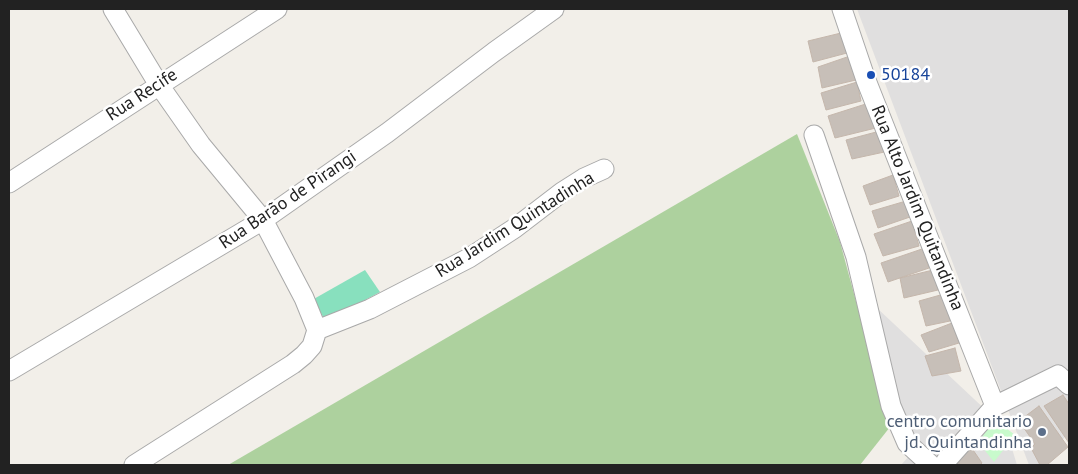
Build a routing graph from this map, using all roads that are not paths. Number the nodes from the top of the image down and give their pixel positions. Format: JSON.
{"nodes":[{"id":1,"x":113,"y":9,"type":"edge"},
{"id":2,"x":277,"y":9,"type":"edge"},
{"id":3,"x":554,"y":9,"type":"edge"},
{"id":4,"x":842,"y":9,"type":"edge"},
{"id":5,"x":159,"y":85,"type":"junction"},
{"id":6,"x":814,"y":135,"type":"dead end"},
{"id":7,"x":604,"y":169,"type":"dead end"},
{"id":8,"x":9,"y":183,"type":"edge"},
{"id":9,"x":263,"y":220,"type":"junction"},
{"id":10,"x":317,"y":330,"type":"junction"},
{"id":11,"x":9,"y":371,"type":"edge"},
{"id":12,"x":1065,"y":377,"type":"edge"},
{"id":13,"x":995,"y":406,"type":"junction"},
{"id":14,"x":134,"y":465,"type":"edge"},
{"id":15,"x":931,"y":465,"type":"edge"},
{"id":16,"x":944,"y":465,"type":"edge"}],
"edges":[{"from":1,"to":5,"type":"street"},
{"from":2,"to":5,"type":"street","name":"Rua Recife"},
{"from":3,"to":9,"type":"street","name":"Rua Barão de Pirangi"},
{"from":4,"to":13,"type":"street","name":"Rua Alto Jardim Quitandinha"},
{"from":5,"to":8,"type":"street","name":"Rua Recife"},
{"from":5,"to":9,"type":"street"},
{"from":6,"to":15,"type":"street"},
{"from":7,"to":10,"type":"street","name":"Rua Jardim Quintadinha"},
{"from":9,"to":10,"type":"street"},
{"from":9,"to":11,"type":"street","name":"Rua Barão de Pirangi"},
{"from":10,"to":14,"type":"street"},
{"from":12,"to":13,"type":"street"},
{"from":13,"to":16,"type":"street"}]}
